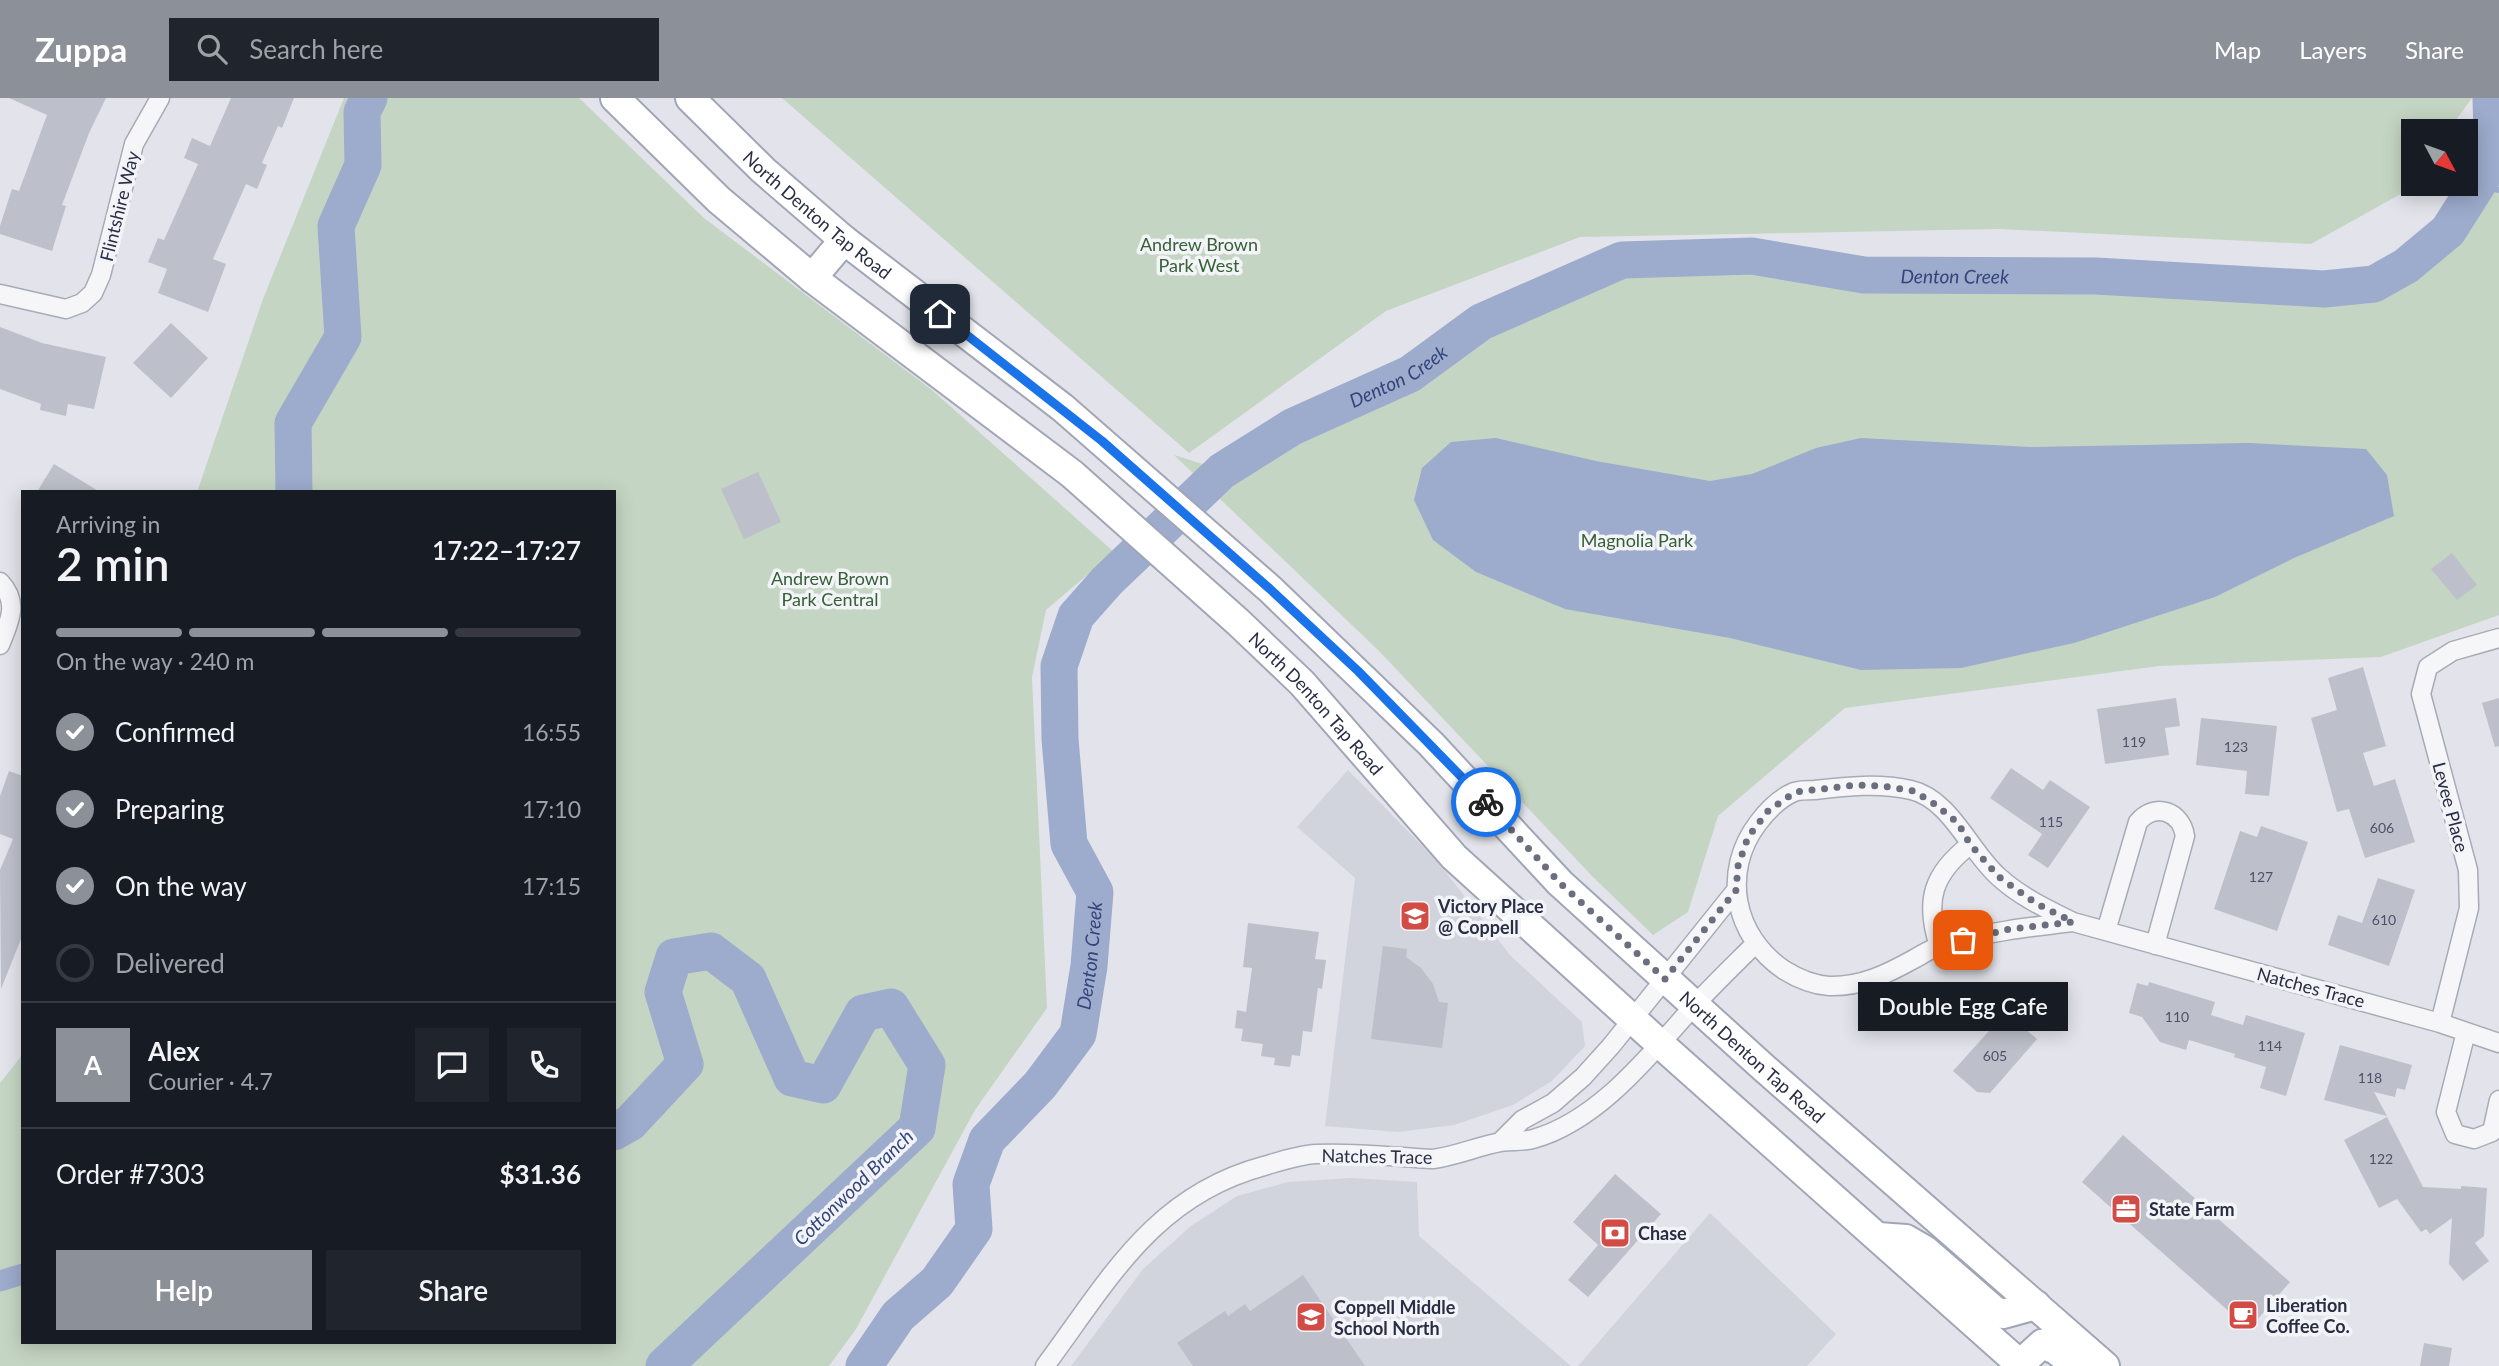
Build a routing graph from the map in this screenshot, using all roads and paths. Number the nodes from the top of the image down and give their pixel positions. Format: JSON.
{"nodes":[{"id":1,"x":160,"y":98,"type":"edge"},
{"id":2,"x":615,"y":98,"type":"edge"},
{"id":3,"x":690,"y":98,"type":"edge"},
{"id":4,"x":844,"y":240,"type":"junction"},
{"id":5,"x":812,"y":278,"type":"junction"},
{"id":6,"x":0,"y":294,"type":"edge"},
{"id":7,"x":0,"y":582,"type":"edge"},
{"id":8,"x":2499,"y":638,"type":"edge"},
{"id":9,"x":0,"y":645,"type":"edge"},
{"id":10,"x":1970,"y":844,"type":"junction"},
{"id":11,"x":1737,"y":889,"type":"junction"},
{"id":12,"x":2073,"y":922,"type":"junction"},
{"id":13,"x":2106,"y":931,"type":"junction"},
{"id":14,"x":1756,"y":943,"type":"junction"},
{"id":15,"x":2155,"y":944,"type":"junction"},
{"id":16,"x":1939,"y":946,"type":"junction"},
{"id":17,"x":1665,"y":979,"type":"junction"},
{"id":18,"x":1695,"y":1005,"type":"junction"},
{"id":19,"x":1632,"y":1019,"type":"junction"},
{"id":20,"x":2440,"y":1023,"type":"junction"},
{"id":21,"x":2466,"y":1032,"type":"junction"},
{"id":22,"x":2499,"y":1043,"type":"edge"},
{"id":23,"x":1660,"y":1044,"type":"junction"},
{"id":24,"x":2499,"y":1100,"type":"edge"},
{"id":25,"x":1500,"y":1142,"type":"junction"},
{"id":26,"x":1877,"y":1237,"type":"junction"},
{"id":27,"x":2036,"y":1305,"type":"junction"},
{"id":28,"x":2021,"y":1365,"type":"edge"},
{"id":29,"x":1045,"y":1366,"type":"edge"},
{"id":30,"x":2076,"y":1366,"type":"edge"},
{"id":31,"x":2105,"y":1366,"type":"edge"}],
"edges":[{"from":1,"to":6,"type":"street","name":"Flintshire Way"},
{"from":2,"to":5,"type":"main road","name":"North Denton Tap Road"},
{"from":3,"to":4,"type":"main road","name":"North Denton Tap Road"},
{"from":4,"to":5,"type":"main road"},
{"from":4,"to":17,"type":"main road","name":"North Denton Tap Road"},
{"from":5,"to":19,"type":"main road","name":"North Denton Tap Road"},
{"from":7,"to":9,"type":"street"},
{"from":8,"to":20,"type":"street","name":"Levee Place"},
{"from":10,"to":11,"type":"street","name":"Natches Trace"},
{"from":10,"to":12,"type":"street","name":"Natches Trace"},
{"from":10,"to":16,"type":"street"},
{"from":11,"to":14,"type":"street","name":"Natches Trace"},
{"from":11,"to":17,"type":"street","name":"Natches Trace"},
{"from":12,"to":13,"type":"street","name":"Natches Trace"},
{"from":12,"to":16,"type":"street","name":"Natches Trace"},
{"from":13,"to":15,"type":"street","name":"Natches Trace"},
{"from":13,"to":15,"type":"street"},
{"from":14,"to":16,"type":"street","name":"Natches Trace"},
{"from":14,"to":18,"type":"street","name":"Natches Trace"},
{"from":15,"to":20,"type":"street","name":"Natches Trace"},
{"from":17,"to":18,"type":"main road","name":"North Denton Tap Road"},
{"from":17,"to":19,"type":"street","name":"Natches Trace"},
{"from":18,"to":23,"type":"street","name":"Natches Trace"},
{"from":18,"to":27,"type":"main road","name":"North Denton Tap Road"},
{"from":19,"to":23,"type":"main road","name":"North Denton Tap Road"},
{"from":19,"to":25,"type":"street","name":"Natches Trace"},
{"from":20,"to":21,"type":"street","name":"Natches Trace"},
{"from":21,"to":22,"type":"street","name":"Natches Trace"},
{"from":21,"to":24,"type":"street"},
{"from":23,"to":25,"type":"street","name":"Natches Trace"},
{"from":23,"to":26,"type":"main road","name":"North Denton Tap Road"},
{"from":25,"to":29,"type":"street","name":"Natches Trace"},
{"from":26,"to":27,"type":"main road"},
{"from":26,"to":28,"type":"main road","name":"North Denton Tap Road"},
{"from":27,"to":31,"type":"main road","name":"North Denton Tap Road"},
{"from":28,"to":30,"type":"main road"}]}
